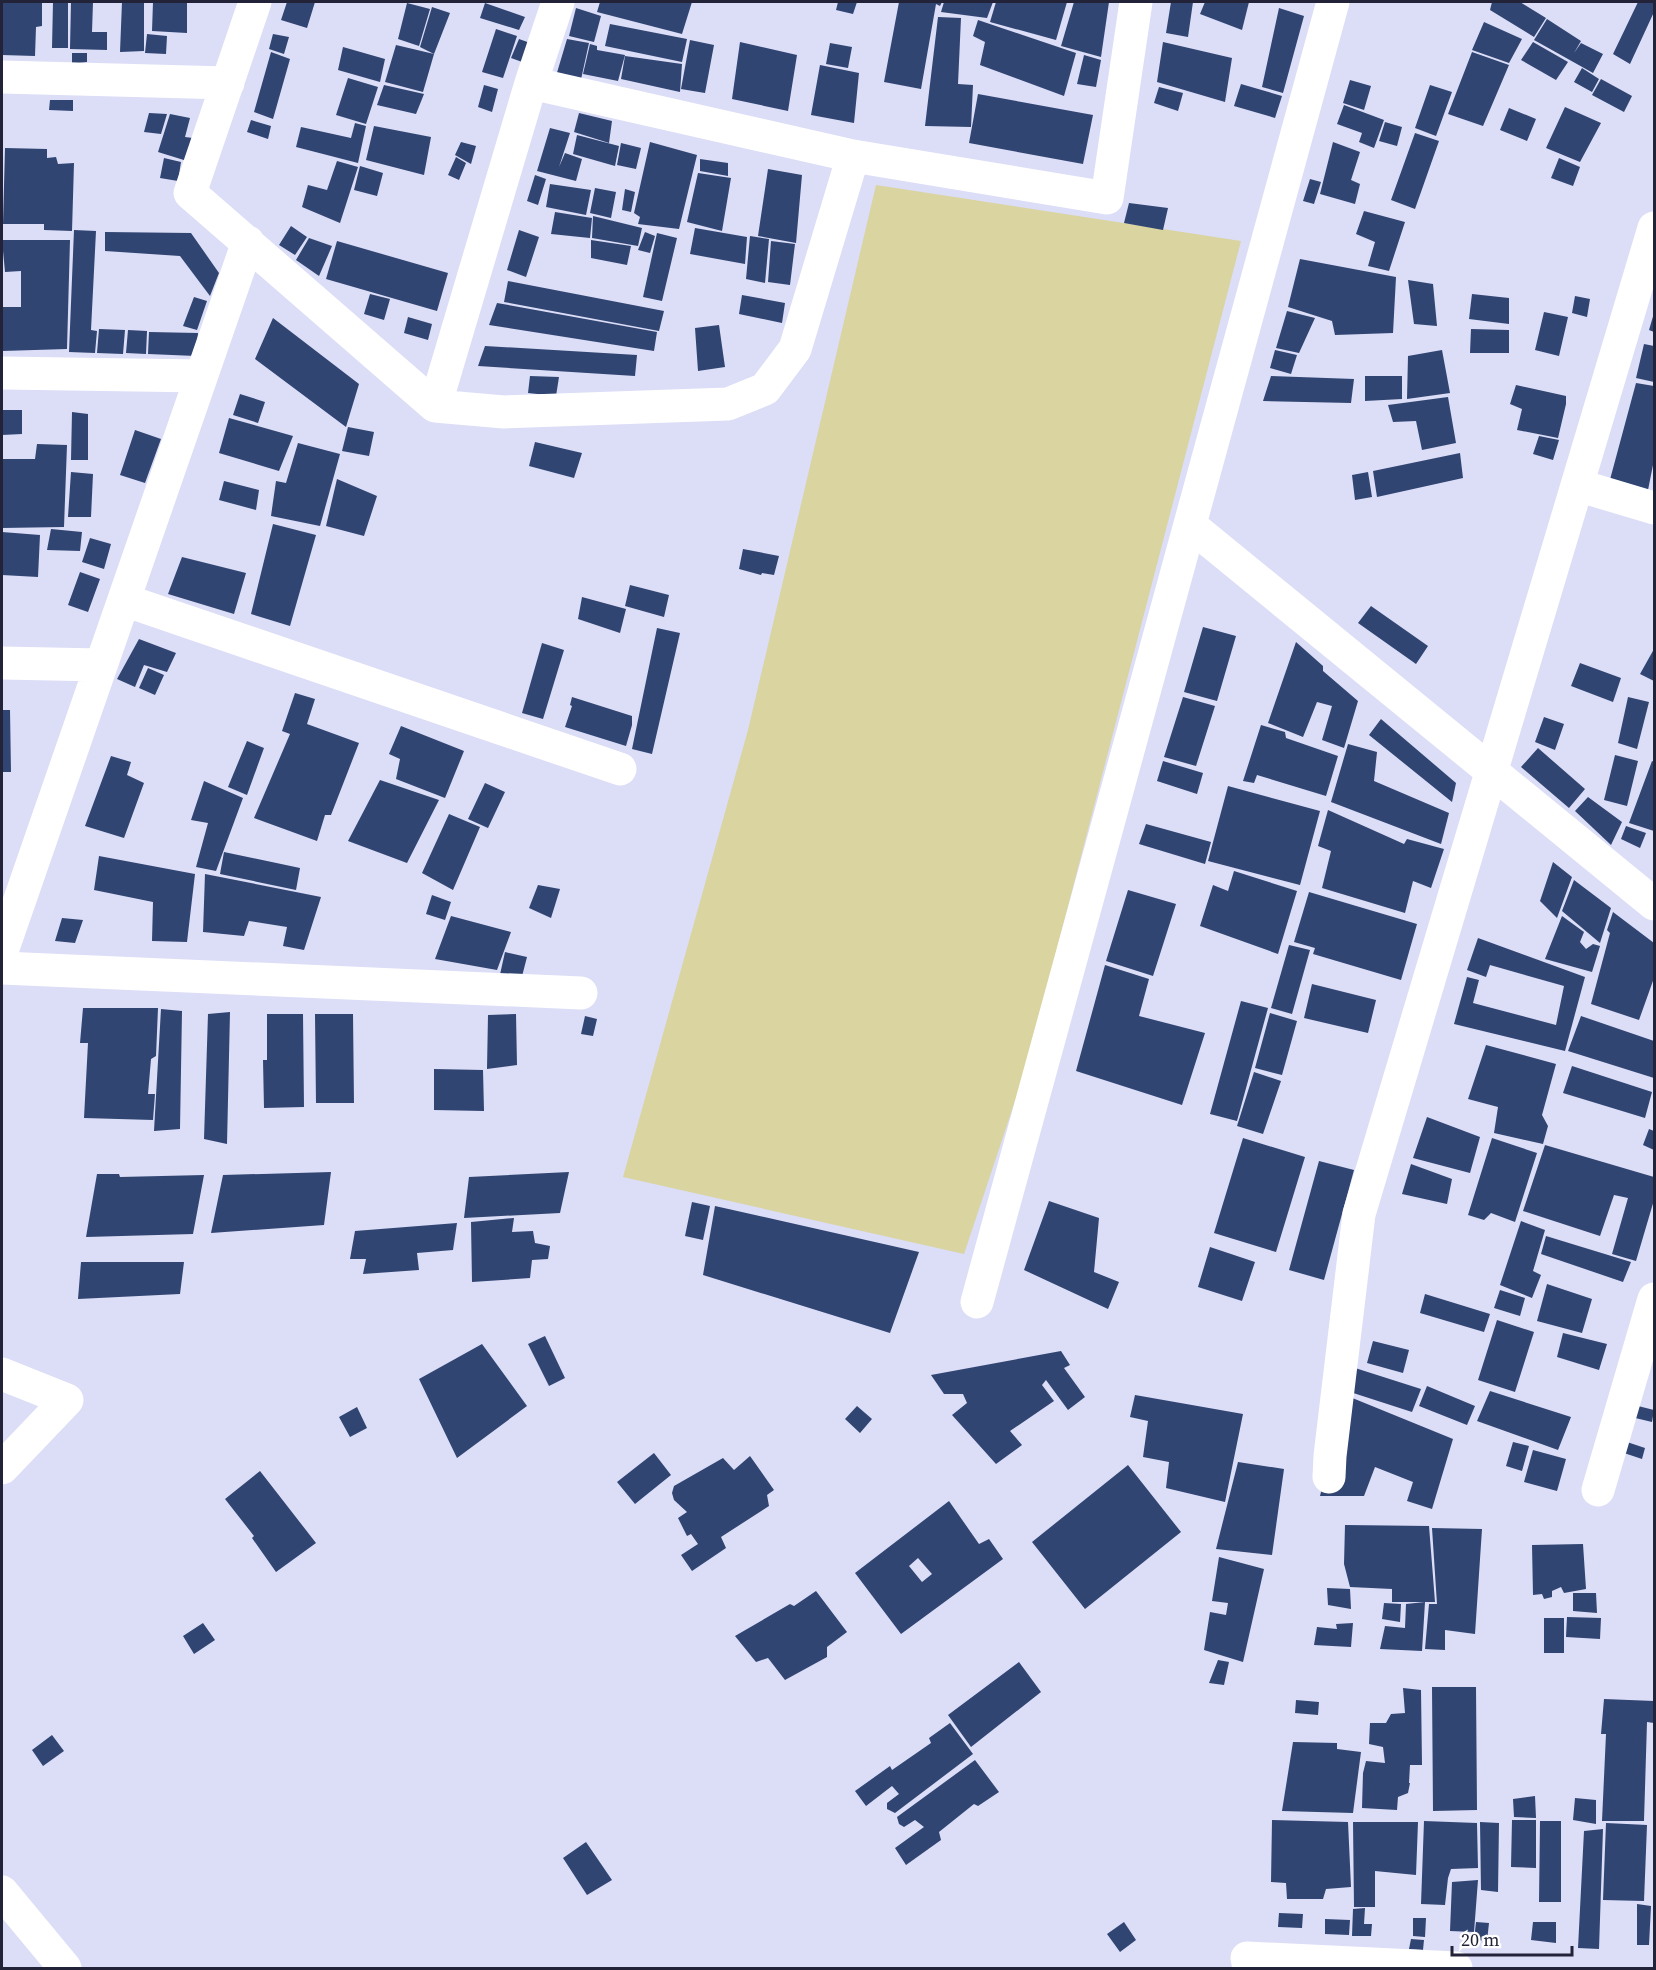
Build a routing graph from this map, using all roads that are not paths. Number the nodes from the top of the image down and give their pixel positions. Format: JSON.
{"nodes":[{"id":1,"x":255,"y":2,"type":"edge"},
{"id":2,"x":558,"y":2,"type":"edge"},
{"id":3,"x":1136,"y":2,"type":"edge"},
{"id":4,"x":1333,"y":2,"type":"edge"},
{"id":5,"x":2,"y":77,"type":"edge"},
{"id":6,"x":531,"y":82,"type":"junction"},
{"id":7,"x":228,"y":83,"type":"junction"},
{"id":8,"x":853,"y":156,"type":"junction"},
{"id":9,"x":1654,"y":228,"type":"edge"},
{"id":10,"x":248,"y":242,"type":"junction"},
{"id":11,"x":2,"y":373,"type":"edge"},
{"id":12,"x":201,"y":376,"type":"junction"},
{"id":13,"x":435,"y":406,"type":"junction"},
{"id":14,"x":1577,"y":486,"type":"junction"},
{"id":15,"x":1654,"y":508,"type":"edge"},
{"id":16,"x":1190,"y":525,"type":"junction"},
{"id":17,"x":124,"y":600,"type":"junction"},
{"id":18,"x":2,"y":663,"type":"edge"},
{"id":19,"x":101,"y":665,"type":"junction"},
{"id":20,"x":620,"y":769,"type":"dead end"},
{"id":21,"x":1491,"y":773,"type":"junction"},
{"id":22,"x":1654,"y":904,"type":"edge"},
{"id":23,"x":2,"y":951,"type":"edge"},
{"id":24,"x":2,"y":968,"type":"edge"},
{"id":25,"x":581,"y":993,"type":"dead end"},
{"id":26,"x":1654,"y":1299,"type":"edge"},
{"id":27,"x":977,"y":1302,"type":"dead end"},
{"id":28,"x":2,"y":1374,"type":"edge"},
{"id":29,"x":2,"y":1468,"type":"edge"},
{"id":30,"x":1329,"y":1477,"type":"dead end"},
{"id":31,"x":1598,"y":1490,"type":"dead end"},
{"id":32,"x":2,"y":1892,"type":"edge"},
{"id":33,"x":65,"y":1968,"type":"edge"},
{"id":34,"x":1249,"y":1968,"type":"edge"},
{"id":35,"x":1456,"y":1968,"type":"edge"}],
"edges":[{"from":1,"to":7,"type":"street"},
{"from":2,"to":6,"type":"street"},
{"from":3,"to":8,"type":"street"},
{"from":4,"to":16,"type":"street"},
{"from":5,"to":7,"type":"street"},
{"from":6,"to":8,"type":"street"},
{"from":6,"to":13,"type":"street"},
{"from":7,"to":10,"type":"street"},
{"from":8,"to":13,"type":"street"},
{"from":9,"to":14,"type":"street"},
{"from":10,"to":12,"type":"street"},
{"from":10,"to":13,"type":"street"},
{"from":11,"to":12,"type":"street"},
{"from":12,"to":17,"type":"street"},
{"from":14,"to":15,"type":"street"},
{"from":14,"to":21,"type":"street"},
{"from":16,"to":21,"type":"street"},
{"from":16,"to":27,"type":"street"},
{"from":17,"to":19,"type":"street"},
{"from":17,"to":20,"type":"street"},
{"from":18,"to":19,"type":"street"},
{"from":19,"to":23,"type":"street"},
{"from":21,"to":22,"type":"street"},
{"from":21,"to":30,"type":"street"},
{"from":24,"to":25,"type":"street"},
{"from":26,"to":31,"type":"street"},
{"from":28,"to":29,"type":"street"},
{"from":32,"to":33,"type":"street"},
{"from":34,"to":35,"type":"street"}]}
